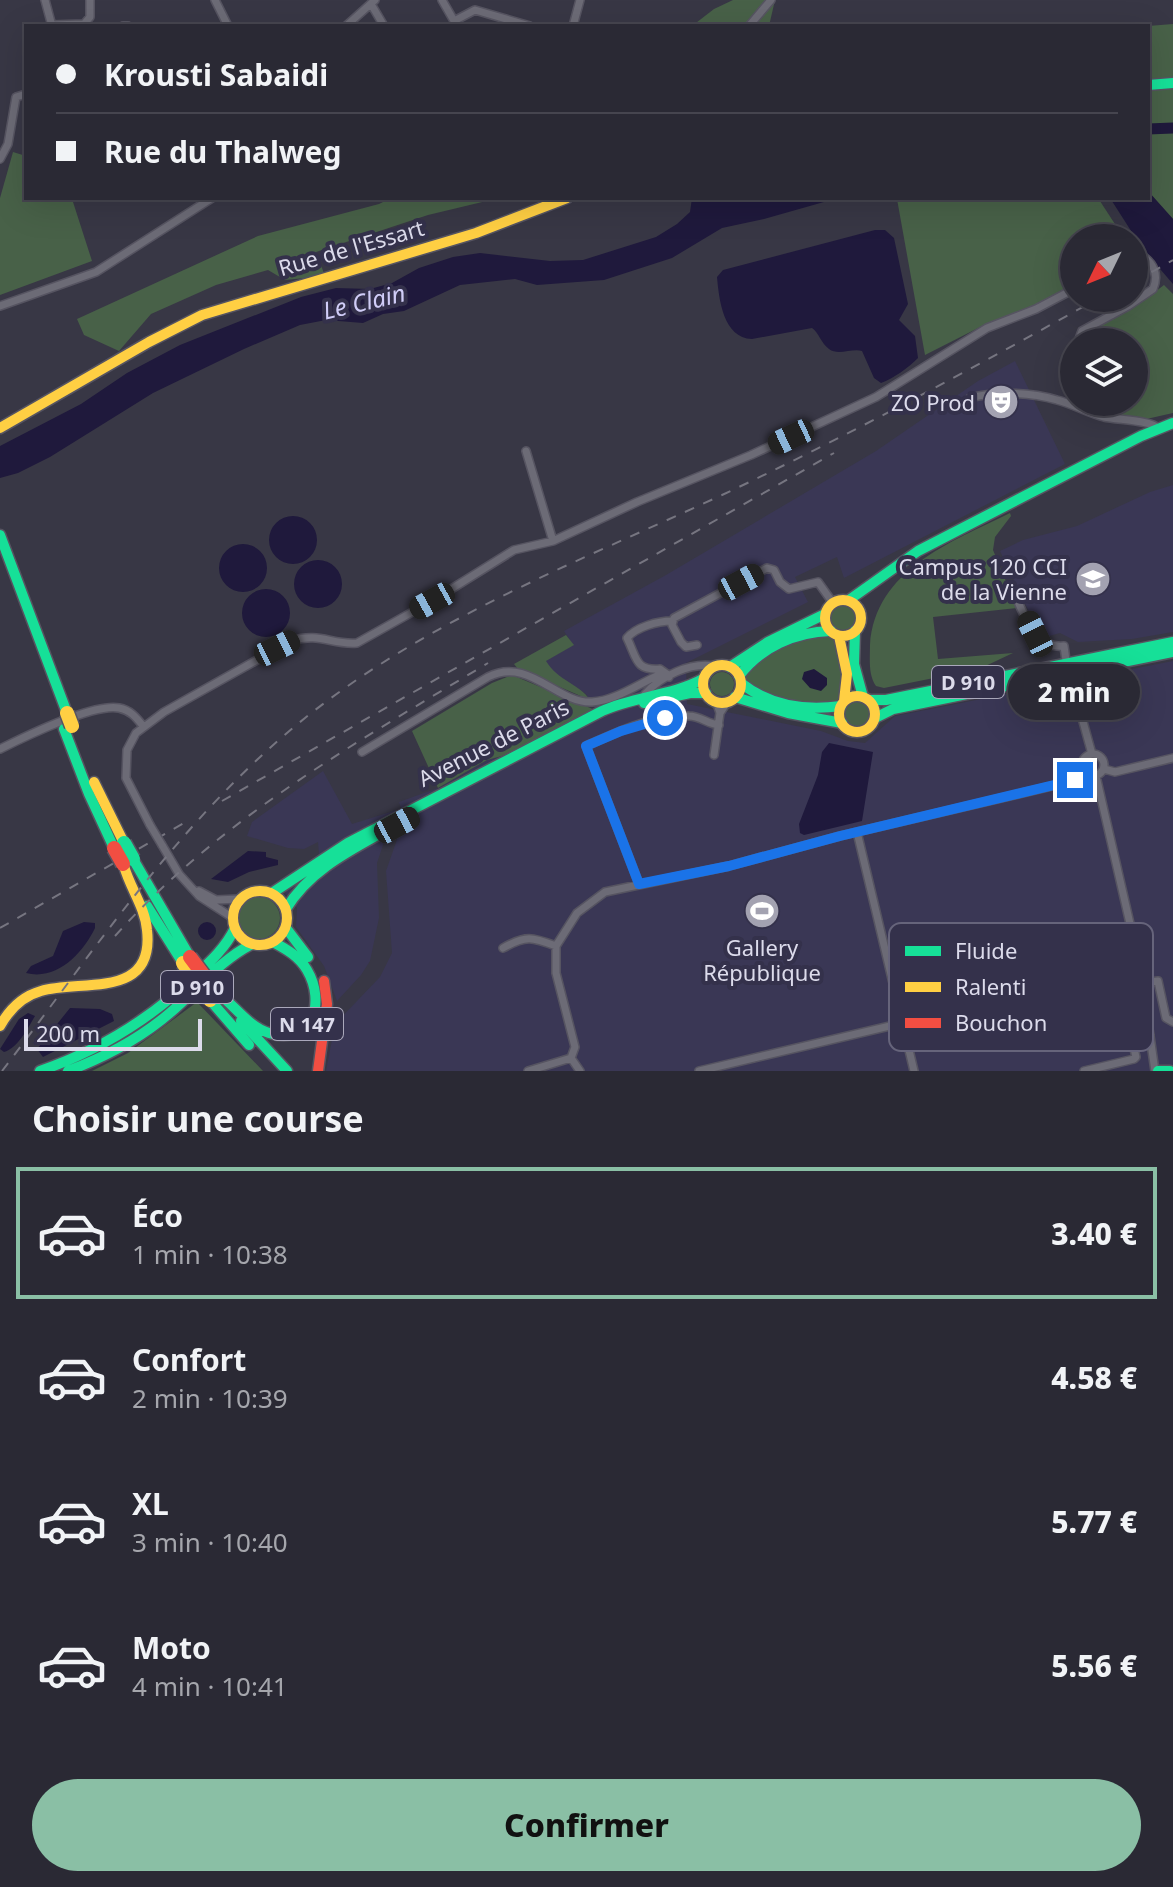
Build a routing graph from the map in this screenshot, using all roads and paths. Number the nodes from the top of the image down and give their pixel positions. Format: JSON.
{"nodes":[{"id":1,"x":45,"y":0,"type":"edge"},
{"id":2,"x":215,"y":0,"type":"edge"},
{"id":3,"x":442,"y":0,"type":"edge"},
{"id":4,"x":580,"y":0,"type":"edge"},
{"id":5,"x":771,"y":0,"type":"edge"},
{"id":6,"x":90,"y":2,"type":"edge"},
{"id":7,"x":373,"y":2,"type":"edge"},
{"id":8,"x":52,"y":24,"type":"edge"},
{"id":9,"x":89,"y":24,"type":"edge"},
{"id":10,"x":227,"y":24,"type":"edge"},
{"id":11,"x":348,"y":24,"type":"edge"},
{"id":12,"x":383,"y":24,"type":"edge"},
{"id":13,"x":456,"y":24,"type":"edge"},
{"id":14,"x":523,"y":24,"type":"edge"},
{"id":15,"x":574,"y":24,"type":"edge"},
{"id":16,"x":751,"y":24,"type":"edge"},
{"id":17,"x":1173,"y":83,"type":"edge"},
{"id":18,"x":1150,"y":85,"type":"edge"},
{"id":19,"x":22,"y":94,"type":"edge"},
{"id":20,"x":0,"y":159,"type":"edge"},
{"id":21,"x":209,"y":200,"type":"edge"},
{"id":22,"x":562,"y":200,"type":"edge"},
{"id":23,"x":1148,"y":262,"type":"edge"},
{"id":24,"x":1148,"y":292,"type":"edge"},
{"id":25,"x":1060,"y":296,"type":"edge"},
{"id":26,"x":0,"y":306,"type":"edge"},
{"id":27,"x":1117,"y":312,"type":"edge"},
{"id":28,"x":1087,"y":328,"type":"edge"},
{"id":29,"x":970,"y":398,"type":"dead end"},
{"id":30,"x":1060,"y":401,"type":"edge"},
{"id":31,"x":1109,"y":416,"type":"edge"},
{"id":32,"x":1173,"y":423,"type":"edge"},
{"id":33,"x":0,"y":428,"type":"edge"},
{"id":34,"x":1158,"y":428,"type":"junction"},
{"id":35,"x":526,"y":451,"type":"dead end"},
{"id":36,"x":0,"y":535,"type":"edge"},
{"id":37,"x":553,"y":541,"type":"junction"},
{"id":38,"x":0,"y":560,"type":"edge"},
{"id":39,"x":1014,"y":593,"type":"dead end"},
{"id":40,"x":854,"y":605,"type":"junction"},
{"id":41,"x":829,"y":608,"type":"junction"},
{"id":42,"x":672,"y":621,"type":"junction"},
{"id":43,"x":855,"y":631,"type":"junction"},
{"id":44,"x":835,"y":633,"type":"junction"},
{"id":45,"x":1173,"y":642,"type":"edge"},
{"id":46,"x":697,"y":645,"type":"dead end"},
{"id":47,"x":1173,"y":652,"type":"edge"},
{"id":48,"x":714,"y":666,"type":"joint"},
{"id":49,"x":1071,"y":675,"type":"junction"},
{"id":50,"x":668,"y":676,"type":"junction"},
{"id":51,"x":724,"y":690,"type":"junction"},
{"id":52,"x":644,"y":695,"type":"junction"},
{"id":53,"x":866,"y":698,"type":"junction"},
{"id":54,"x":842,"y":704,"type":"junction"},
{"id":55,"x":875,"y":718,"type":"junction"},
{"id":56,"x":66,"y":721,"type":"junction"},
{"id":57,"x":842,"y":723,"type":"junction"},
{"id":58,"x":719,"y":725,"type":"junction"},
{"id":59,"x":143,"y":726,"type":"junction"},
{"id":60,"x":0,"y":749,"type":"edge"},
{"id":61,"x":362,"y":752,"type":"dead end"},
{"id":62,"x":1092,"y":754,"type":"junction"},
{"id":63,"x":714,"y":755,"type":"dead end"},
{"id":64,"x":1173,"y":758,"type":"edge"},
{"id":65,"x":1104,"y":769,"type":"junction"},
{"id":66,"x":1085,"y":773,"type":"junction"},
{"id":67,"x":1096,"y":776,"type":"junction"},
{"id":68,"x":857,"y":832,"type":"junction"},
{"id":69,"x":127,"y":863,"type":"junction"},
{"id":70,"x":639,"y":884,"type":"junction"},
{"id":71,"x":190,"y":886,"type":"junction"},
{"id":72,"x":272,"y":893,"type":"junction"},
{"id":73,"x":239,"y":899,"type":"junction"},
{"id":74,"x":286,"y":909,"type":"junction"},
{"id":75,"x":234,"y":923,"type":"junction"},
{"id":76,"x":1130,"y":923,"type":"edge"},
{"id":77,"x":286,"y":928,"type":"junction"},
{"id":78,"x":273,"y":942,"type":"junction"},
{"id":79,"x":252,"y":944,"type":"junction"},
{"id":80,"x":556,"y":946,"type":"junction"},
{"id":81,"x":503,"y":948,"type":"dead end"},
{"id":82,"x":889,"y":968,"type":"edge"},
{"id":83,"x":1153,"y":982,"type":"edge"},
{"id":84,"x":216,"y":996,"type":"junction"},
{"id":85,"x":1173,"y":1022,"type":"edge"},
{"id":86,"x":1,"y":1024,"type":"edge"},
{"id":87,"x":889,"y":1026,"type":"edge"},
{"id":88,"x":909,"y":1051,"type":"edge"},
{"id":89,"x":1135,"y":1051,"type":"edge"},
{"id":90,"x":1152,"y":1051,"type":"edge"},
{"id":91,"x":571,"y":1058,"type":"junction"},
{"id":92,"x":40,"y":1071,"type":"edge"},
{"id":93,"x":68,"y":1071,"type":"edge"},
{"id":94,"x":274,"y":1071,"type":"edge"},
{"id":95,"x":287,"y":1071,"type":"edge"},
{"id":96,"x":318,"y":1071,"type":"edge"},
{"id":97,"x":528,"y":1071,"type":"edge"},
{"id":98,"x":580,"y":1071,"type":"edge"},
{"id":99,"x":699,"y":1071,"type":"edge"},
{"id":100,"x":914,"y":1071,"type":"edge"},
{"id":101,"x":1084,"y":1071,"type":"edge"},
{"id":102,"x":1162,"y":1071,"type":"edge"}],
"edges":[{"from":1,"to":8,"type":"street"},
{"from":2,"to":10,"type":"street"},
{"from":3,"to":13,"type":"street"},
{"from":4,"to":15,"type":"street"},
{"from":5,"to":16,"type":"street"},
{"from":6,"to":9,"type":"street"},
{"from":7,"to":11,"type":"street"},
{"from":7,"to":12,"type":"street"},
{"from":13,"to":14,"type":"street"},
{"from":17,"to":18,"type":"main road"},
{"from":19,"to":20,"type":"street"},
{"from":21,"to":26,"type":"street"},
{"from":22,"to":33,"type":"main road","name":"Rue de l'Essart"},
{"from":23,"to":24,"type":"street"},
{"from":25,"to":37,"type":"street"},
{"from":27,"to":28,"type":"street"},
{"from":29,"to":30,"type":"street"},
{"from":31,"to":34,"type":"street"},
{"from":32,"to":34,"type":"main road"},
{"from":34,"to":40,"type":"main road"},
{"from":35,"to":37,"type":"street"},
{"from":36,"to":56,"type":"main road","number":"N 147"},
{"from":37,"to":59,"type":"street"},
{"from":38,"to":56,"type":"main road","number":"N 147"},
{"from":39,"to":49,"type":"street"},
{"from":40,"to":41,"type":"main road"},
{"from":40,"to":43,"type":"main road"},
{"from":41,"to":42,"type":"street"},
{"from":41,"to":44,"type":"main road"},
{"from":41,"to":51,"type":"main road","name":"Avenue de Paris"},
{"from":42,"to":46,"type":"street"},
{"from":42,"to":50,"type":"street"},
{"from":43,"to":44,"type":"main road"},
{"from":43,"to":53,"type":"main road"},
{"from":44,"to":51,"type":"main road","name":"Avenue de Paris"},
{"from":44,"to":54,"type":"main road"},
{"from":45,"to":49,"type":"main road","number":"D 910"},
{"from":47,"to":49,"type":"main road","number":"D 910"},
{"from":48,"to":50,"type":"street"},
{"from":48,"to":51,"type":"main road"},
{"from":49,"to":53,"type":"main road","number":"D 910"},
{"from":49,"to":55,"type":"main road","number":"D 910"},
{"from":49,"to":62,"type":"street"},
{"from":50,"to":52,"type":"street"},
{"from":50,"to":61,"type":"street"},
{"from":51,"to":52,"type":"main road","name":"Avenue de Paris"},
{"from":51,"to":54,"type":"main road"},
{"from":51,"to":57,"type":"main road"},
{"from":51,"to":58,"type":"street"},
{"from":51,"to":74,"type":"main road","name":"Avenue de Paris"},
{"from":52,"to":72,"type":"main road","name":"Avenue de Paris"},
{"from":53,"to":54,"type":"main road"},
{"from":53,"to":55,"type":"main road"},
{"from":54,"to":57,"type":"main road"},
{"from":55,"to":57,"type":"main road"},
{"from":56,"to":69,"type":"main road","number":"N 147","bridge":true},
{"from":58,"to":63,"type":"street"},
{"from":58,"to":70,"type":"street"},
{"from":59,"to":60,"type":"street"},
{"from":59,"to":71,"type":"street","bridge":true},
{"from":62,"to":65,"type":"street"},
{"from":62,"to":66,"type":"street"},
{"from":64,"to":65,"type":"street"},
{"from":65,"to":67,"type":"street"},
{"from":66,"to":67,"type":"street"},
{"from":66,"to":68,"type":"street"},
{"from":67,"to":76,"type":"street"},
{"from":68,"to":70,"type":"street"},
{"from":68,"to":82,"type":"street"},
{"from":69,"to":84,"type":"main road","number":"N 147","bridge":true},
{"from":69,"to":86,"type":"main road"},
{"from":70,"to":80,"type":"street"},
{"from":71,"to":73,"type":"street"},
{"from":71,"to":75,"type":"street"},
{"from":72,"to":73,"type":"main road"},
{"from":72,"to":74,"type":"main road"},
{"from":73,"to":75,"type":"main road"},
{"from":74,"to":77,"type":"main road"},
{"from":75,"to":79,"type":"main road"},
{"from":75,"to":92,"type":"main road","number":"D 910"},
{"from":77,"to":78,"type":"main road"},
{"from":77,"to":96,"type":"main road"},
{"from":78,"to":79,"type":"main road"},
{"from":78,"to":84,"type":"main road","number":"N 147"},
{"from":79,"to":93,"type":"main road","number":"D 910"},
{"from":80,"to":81,"type":"street"},
{"from":80,"to":91,"type":"street"},
{"from":83,"to":85,"type":"street"},
{"from":84,"to":94,"type":"main road","number":"N 147"},
{"from":84,"to":95,"type":"main road","number":"N 147"},
{"from":87,"to":99,"type":"street"},
{"from":88,"to":100,"type":"street"},
{"from":89,"to":101,"type":"street"},
{"from":90,"to":102,"type":"street"},
{"from":91,"to":97,"type":"street"},
{"from":91,"to":98,"type":"street"}]}
